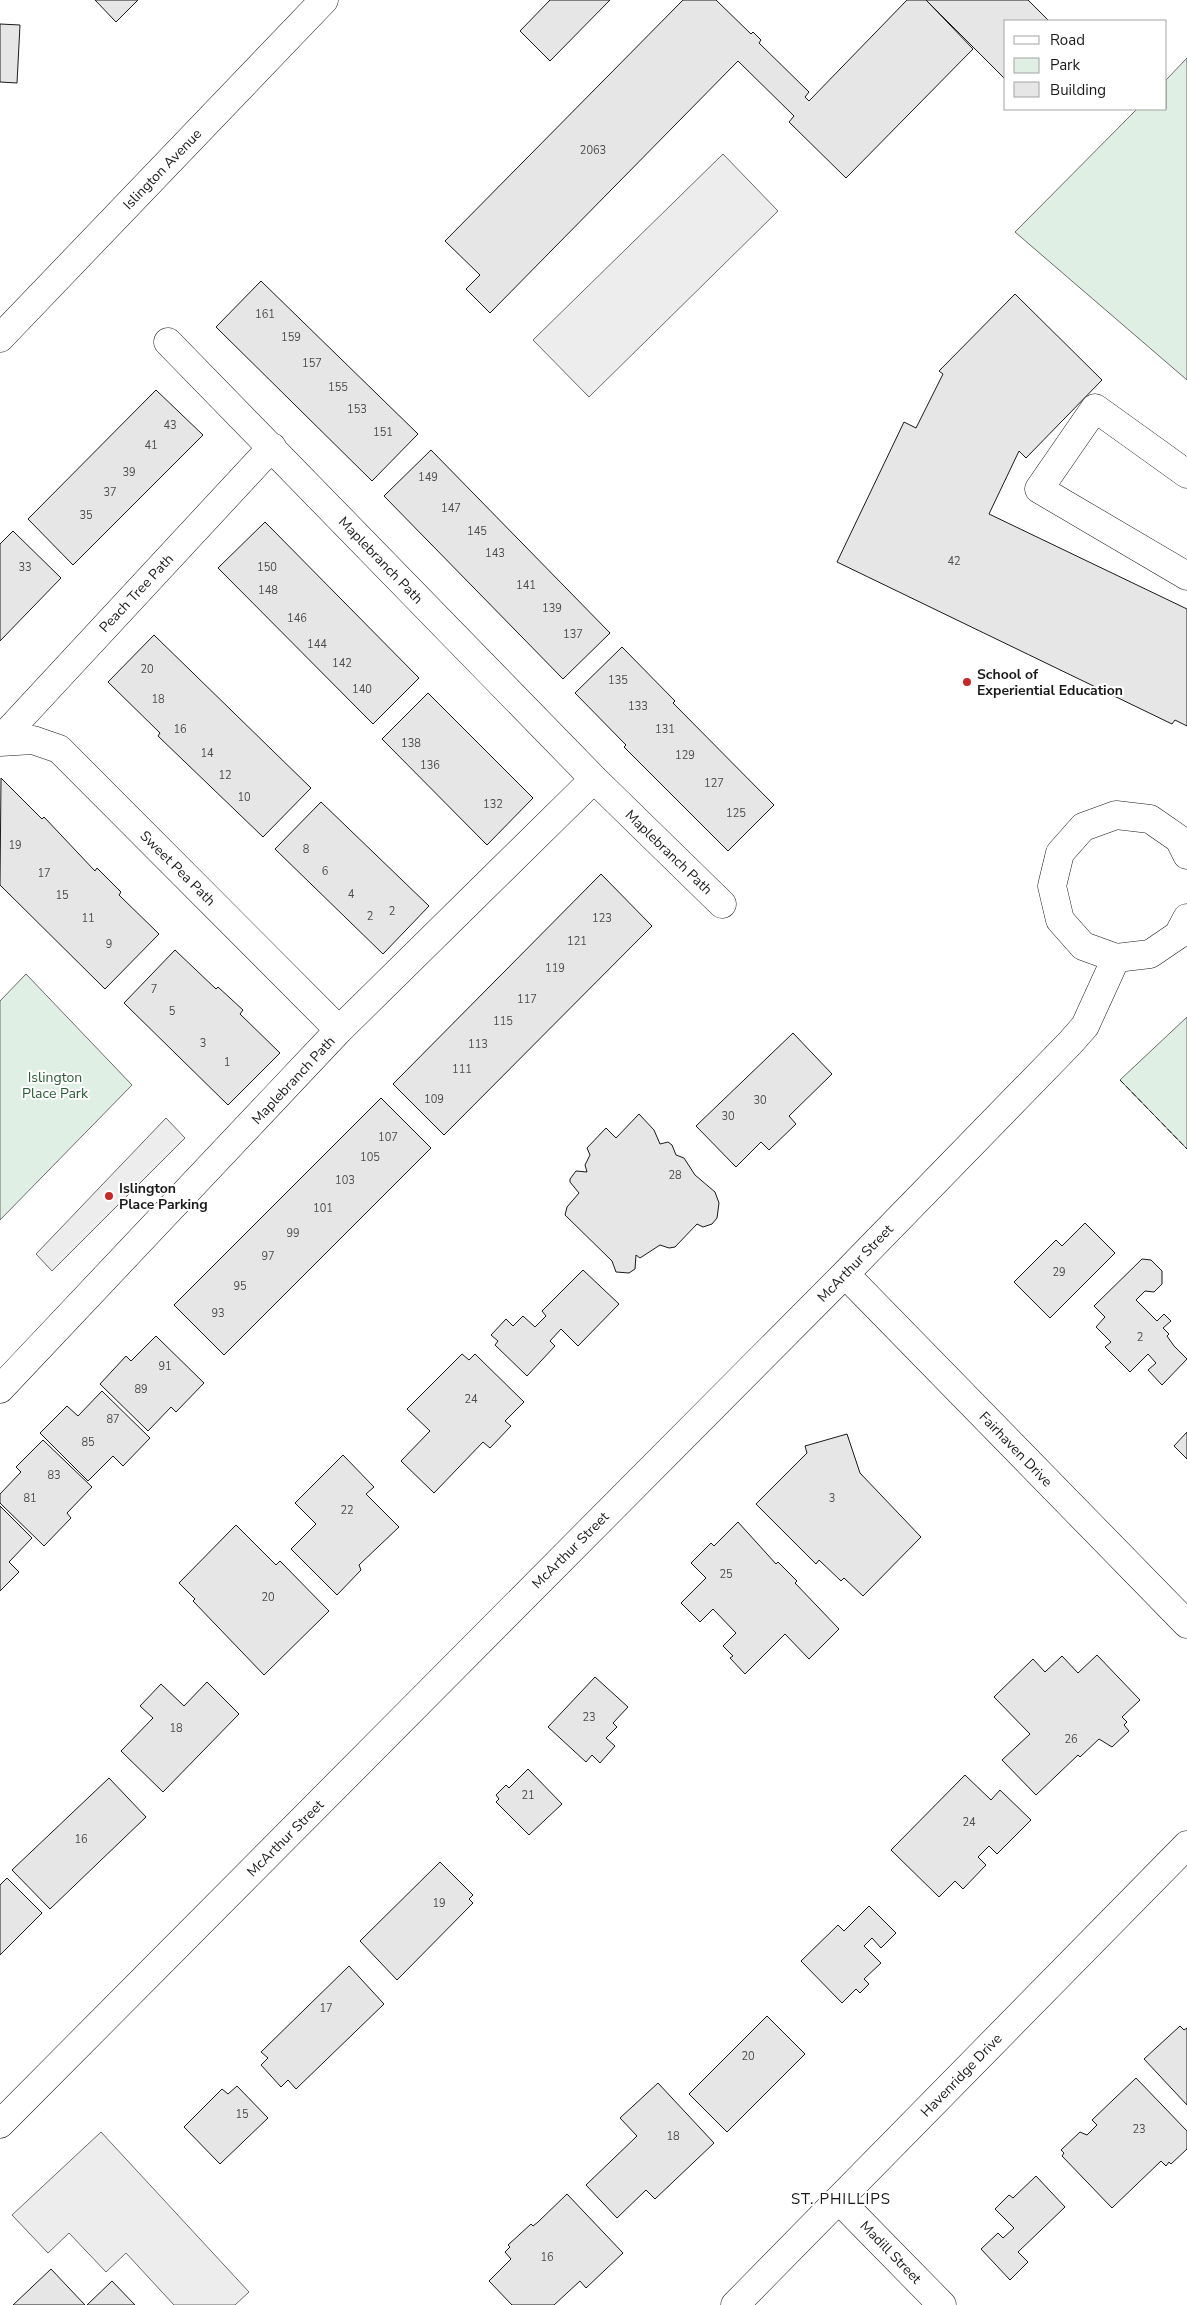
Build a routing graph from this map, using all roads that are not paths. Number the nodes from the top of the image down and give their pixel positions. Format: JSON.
{"nodes":[{"id":1,"x":324,"y":0,"type":"edge"},
{"id":2,"x":0,"y":338,"type":"edge"},
{"id":3,"x":168,"y":342,"type":"dead end"},
{"id":4,"x":272,"y":447,"type":"junction"},
{"id":5,"x":1187,"y":474,"type":"edge"},
{"id":6,"x":1187,"y":576,"type":"edge"},
{"id":7,"x":0,"y":741,"type":"edge"},
{"id":8,"x":594,"y":779,"type":"junction"},
{"id":9,"x":1187,"y":855,"type":"edge"},
{"id":10,"x":722,"y":904,"type":"dead end"},
{"id":11,"x":1187,"y":918,"type":"edge"},
{"id":12,"x":1116,"y":958,"type":"junction"},
{"id":13,"x":339,"y":1030,"type":"junction"},
{"id":14,"x":845,"y":1274,"type":"junction"},
{"id":15,"x":0,"y":1389,"type":"edge"},
{"id":16,"x":1187,"y":1624,"type":"edge"},
{"id":17,"x":1187,"y":1845,"type":"edge"},
{"id":18,"x":0,"y":2124,"type":"edge"},
{"id":19,"x":839,"y":2200,"type":"junction"},
{"id":20,"x":735,"y":2305,"type":"edge"},
{"id":21,"x":942,"y":2305,"type":"edge"}],
"edges":[{"from":1,"to":2,"type":"street","name":"Islington Avenue"},
{"from":3,"to":4,"type":"street","name":"Maplebranch Path"},
{"from":4,"to":7,"type":"street","name":"Peach Tree Path"},
{"from":4,"to":8,"type":"street","name":"Maplebranch Path"},
{"from":5,"to":6,"type":"street"},
{"from":7,"to":13,"type":"street","name":"Sweet Pea Path"},
{"from":8,"to":10,"type":"street","name":"Maplebranch Path"},
{"from":8,"to":13,"type":"street","name":"Maplebranch Path"},
{"from":9,"to":12,"type":"street"},
{"from":11,"to":12,"type":"street"},
{"from":12,"to":14,"type":"street","name":"McArthur Street"},
{"from":13,"to":15,"type":"street","name":"Maplebranch Path"},
{"from":14,"to":16,"type":"street","name":"Fairhaven Drive"},
{"from":14,"to":18,"type":"street","name":"McArthur Street"},
{"from":17,"to":19,"type":"street","name":"Havenridge Drive"},
{"from":19,"to":20,"type":"street","name":"Havenridge Drive"},
{"from":19,"to":21,"type":"street","name":"Madill Street"}]}
